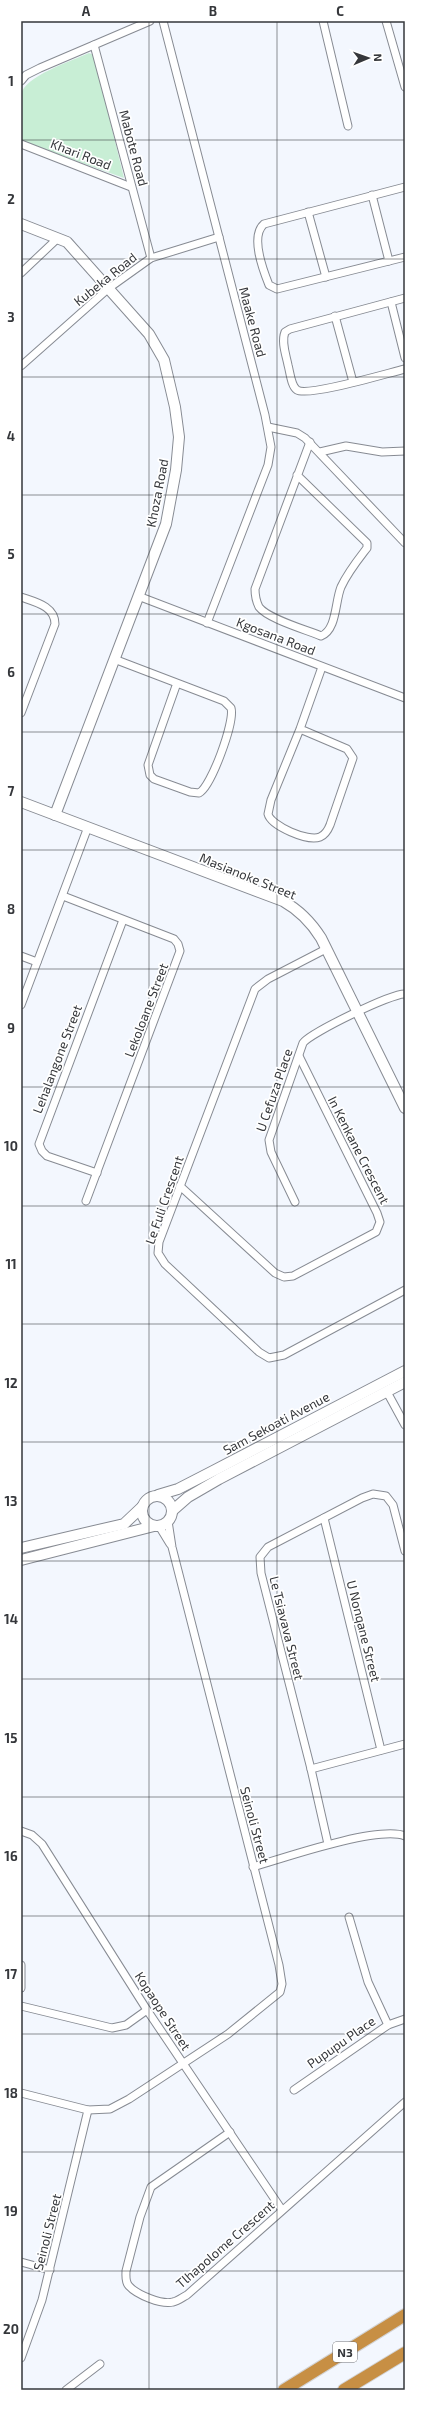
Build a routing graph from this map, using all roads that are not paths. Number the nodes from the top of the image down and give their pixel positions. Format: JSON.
{"nodes":[{"id":1,"x":150,"y":21,"type":"edge"},
{"id":2,"x":163,"y":21,"type":"edge"},
{"id":3,"x":322,"y":21,"type":"edge"},
{"id":4,"x":386,"y":21,"type":"edge"},
{"id":5,"x":94,"y":45,"type":"junction"},
{"id":6,"x":21,"y":70,"type":"edge"},
{"id":7,"x":30,"y":73,"type":"junction"},
{"id":8,"x":21,"y":81,"type":"edge"},
{"id":9,"x":405,"y":87,"type":"edge"},
{"id":10,"x":348,"y":126,"type":"dead end"},
{"id":11,"x":21,"y":144,"type":"edge"},
{"id":12,"x":405,"y":186,"type":"edge"},
{"id":13,"x":132,"y":187,"type":"junction"},
{"id":14,"x":372,"y":195,"type":"junction"},
{"id":15,"x":308,"y":212,"type":"junction"},
{"id":16,"x":21,"y":224,"type":"edge"},
{"id":17,"x":219,"y":237,"type":"junction"},
{"id":18,"x":58,"y":238,"type":"junction"},
{"id":19,"x":405,"y":257,"type":"edge"},
{"id":20,"x":151,"y":258,"type":"junction"},
{"id":21,"x":389,"y":261,"type":"junction"},
{"id":22,"x":21,"y":273,"type":"edge"},
{"id":23,"x":326,"y":277,"type":"junction"},
{"id":24,"x":109,"y":288,"type":"junction"},
{"id":25,"x":405,"y":298,"type":"edge"},
{"id":26,"x":391,"y":302,"type":"junction"},
{"id":27,"x":335,"y":316,"type":"junction"},
{"id":28,"x":405,"y":358,"type":"edge"},
{"id":29,"x":21,"y":366,"type":"edge"},
{"id":30,"x":405,"y":369,"type":"edge"},
{"id":31,"x":353,"y":382,"type":"junction"},
{"id":32,"x":268,"y":427,"type":"junction"},
{"id":33,"x":310,"y":442,"type":"junction"},
{"id":34,"x":405,"y":451,"type":"edge"},
{"id":35,"x":320,"y":452,"type":"junction"},
{"id":36,"x":298,"y":475,"type":"junction"},
{"id":37,"x":405,"y":543,"type":"edge"},
{"id":38,"x":138,"y":596,"type":"junction"},
{"id":39,"x":21,"y":597,"type":"edge"},
{"id":40,"x":207,"y":623,"type":"junction"},
{"id":41,"x":114,"y":659,"type":"junction"},
{"id":42,"x":322,"y":667,"type":"junction"},
{"id":43,"x":177,"y":684,"type":"junction"},
{"id":44,"x":405,"y":698,"type":"edge"},
{"id":45,"x":21,"y":713,"type":"edge"},
{"id":46,"x":300,"y":730,"type":"junction"},
{"id":47,"x":21,"y":802,"type":"edge"},
{"id":48,"x":55,"y":815,"type":"junction"},
{"id":49,"x":88,"y":827,"type":"junction"},
{"id":50,"x":63,"y":896,"type":"junction"},
{"id":51,"x":123,"y":920,"type":"junction"},
{"id":52,"x":326,"y":949,"type":"junction"},
{"id":53,"x":21,"y":956,"type":"edge"},
{"id":54,"x":37,"y":962,"type":"junction"},
{"id":55,"x":405,"y":994,"type":"edge"},
{"id":56,"x":21,"y":1004,"type":"edge"},
{"id":57,"x":358,"y":1012,"type":"junction"},
{"id":58,"x":299,"y":1056,"type":"junction"},
{"id":59,"x":405,"y":1108,"type":"edge"},
{"id":60,"x":96,"y":1173,"type":"junction"},
{"id":61,"x":180,"y":1186,"type":"junction"},
{"id":62,"x":86,"y":1201,"type":"dead end"},
{"id":63,"x":294,"y":1202,"type":"dead end"},
{"id":64,"x":405,"y":1290,"type":"edge"},
{"id":65,"x":405,"y":1371,"type":"edge"},
{"id":66,"x":405,"y":1382,"type":"edge"},
{"id":67,"x":387,"y":1392,"type":"junction"},
{"id":68,"x":405,"y":1425,"type":"edge"},
{"id":69,"x":158,"y":1495,"type":"junction"},
{"id":70,"x":142,"y":1508,"type":"junction"},
{"id":71,"x":172,"y":1511,"type":"junction"},
{"id":72,"x":324,"y":1518,"type":"junction"},
{"id":73,"x":160,"y":1524,"type":"junction"},
{"id":74,"x":21,"y":1548,"type":"edge"},
{"id":75,"x":405,"y":1550,"type":"edge"},
{"id":76,"x":21,"y":1560,"type":"edge"},
{"id":77,"x":405,"y":1744,"type":"edge"},
{"id":78,"x":381,"y":1750,"type":"junction"},
{"id":79,"x":311,"y":1769,"type":"junction"},
{"id":80,"x":21,"y":1830,"type":"edge"},
{"id":81,"x":405,"y":1836,"type":"edge"},
{"id":82,"x":328,"y":1844,"type":"junction"},
{"id":83,"x":253,"y":1866,"type":"junction"},
{"id":84,"x":349,"y":1916,"type":"dead end"},
{"id":85,"x":21,"y":1965,"type":"edge"},
{"id":86,"x":21,"y":1988,"type":"edge"},
{"id":87,"x":21,"y":2006,"type":"edge"},
{"id":88,"x":147,"y":2010,"type":"junction"},
{"id":89,"x":405,"y":2019,"type":"edge"},
{"id":90,"x":388,"y":2025,"type":"junction"},
{"id":91,"x":183,"y":2063,"type":"junction"},
{"id":92,"x":294,"y":2090,"type":"dead end"},
{"id":93,"x":21,"y":2093,"type":"edge"},
{"id":94,"x":405,"y":2102,"type":"edge"},
{"id":95,"x":88,"y":2110,"type":"junction"},
{"id":96,"x":230,"y":2132,"type":"junction"},
{"id":97,"x":282,"y":2210,"type":"junction"},
{"id":98,"x":21,"y":2262,"type":"edge"},
{"id":99,"x":50,"y":2270,"type":"junction"},
{"id":100,"x":405,"y":2315,"type":"edge"},
{"id":101,"x":24,"y":2343,"type":"edge"},
{"id":102,"x":405,"y":2353,"type":"edge"},
{"id":103,"x":21,"y":2358,"type":"edge"},
{"id":104,"x":100,"y":2364,"type":"dead end"},
{"id":105,"x":66,"y":2390,"type":"edge"},
{"id":106,"x":284,"y":2390,"type":"edge"},
{"id":107,"x":344,"y":2390,"type":"edge"}],
"edges":[{"from":1,"to":5,"type":"street"},
{"from":2,"to":17,"type":"street","name":"Maake Road"},
{"from":3,"to":10,"type":"street"},
{"from":4,"to":9,"type":"street"},
{"from":5,"to":7,"type":"street"},
{"from":5,"to":13,"type":"street","name":"Mabote Road"},
{"from":6,"to":7,"type":"street"},
{"from":7,"to":8,"type":"street"},
{"from":11,"to":13,"type":"street","name":"Khari Road"},
{"from":12,"to":14,"type":"street"},
{"from":13,"to":20,"type":"street","name":"Mabote Road"},
{"from":14,"to":15,"type":"street"},
{"from":14,"to":21,"type":"street"},
{"from":15,"to":23,"type":"street"},
{"from":15,"to":23,"type":"street"},
{"from":16,"to":18,"type":"street","name":"Khoza Road"},
{"from":17,"to":20,"type":"street","name":"Kubeka Road"},
{"from":17,"to":32,"type":"street","name":"Maake Road"},
{"from":18,"to":22,"type":"street"},
{"from":18,"to":24,"type":"street","name":"Khoza Road"},
{"from":19,"to":21,"type":"street"},
{"from":20,"to":24,"type":"street","name":"Kubeka Road"},
{"from":21,"to":23,"type":"street"},
{"from":24,"to":29,"type":"street","name":"Kubeka Road"},
{"from":24,"to":38,"type":"street","name":"Khoza Road"},
{"from":25,"to":26,"type":"street"},
{"from":26,"to":27,"type":"street"},
{"from":26,"to":28,"type":"street"},
{"from":27,"to":31,"type":"street"},
{"from":27,"to":31,"type":"street"},
{"from":30,"to":31,"type":"street"},
{"from":32,"to":33,"type":"street"},
{"from":32,"to":40,"type":"street","name":"Maake Road"},
{"from":33,"to":35,"type":"street"},
{"from":33,"to":36,"type":"street"},
{"from":34,"to":35,"type":"street"},
{"from":35,"to":37,"type":"street"},
{"from":36,"to":36,"type":"street"},
{"from":38,"to":40,"type":"street","name":"Kgosana Road"},
{"from":38,"to":41,"type":"street","name":"Khoza Road"},
{"from":39,"to":45,"type":"street"},
{"from":40,"to":42,"type":"street","name":"Kgosana Road"},
{"from":41,"to":43,"type":"street"},
{"from":41,"to":48,"type":"street","name":"Khoza Road"},
{"from":42,"to":44,"type":"street","name":"Kgosana Road"},
{"from":42,"to":46,"type":"street"},
{"from":43,"to":43,"type":"street"},
{"from":46,"to":46,"type":"street"},
{"from":47,"to":48,"type":"street","name":"Masianoke Street"},
{"from":48,"to":49,"type":"street","name":"Masianoke Street"},
{"from":49,"to":50,"type":"street"},
{"from":49,"to":52,"type":"street","name":"Masianoke Street"},
{"from":50,"to":51,"type":"street","name":"Lekoloane Street"},
{"from":50,"to":54,"type":"street"},
{"from":51,"to":60,"type":"street","name":"Lekoloane Street"},
{"from":51,"to":60,"type":"street","name":"Lehalangone Street"},
{"from":52,"to":57,"type":"street","name":"Masianoke Street"},
{"from":52,"to":61,"type":"street","name":"Le Fuli Crescent"},
{"from":53,"to":54,"type":"street"},
{"from":54,"to":56,"type":"street"},
{"from":55,"to":57,"type":"street"},
{"from":57,"to":58,"type":"street","name":"U Cefuza Place"},
{"from":57,"to":59,"type":"street","name":"Masianoke Street"},
{"from":58,"to":61,"type":"street","name":"In Kenkane Crescent"},
{"from":58,"to":63,"type":"street","name":"U Cefuza Place"},
{"from":60,"to":62,"type":"street","name":"Lekoloane Street"},
{"from":61,"to":64,"type":"street","name":"Le Fuli Crescent"},
{"from":65,"to":69,"type":"street","name":"Sam Sekoati Avenue"},
{"from":66,"to":67,"type":"street","name":"Sam Sekoati Avenue"},
{"from":67,"to":68,"type":"street"},
{"from":67,"to":71,"type":"street","name":"Sam Sekoati Avenue"},
{"from":69,"to":70,"type":"street"},
{"from":69,"to":71,"type":"street"},
{"from":70,"to":73,"type":"street"},
{"from":70,"to":74,"type":"street"},
{"from":71,"to":73,"type":"street"},
{"from":72,"to":75,"type":"street","name":"Le Tsiavava Street"},
{"from":72,"to":78,"type":"street","name":"U Nonqane Street"},
{"from":72,"to":79,"type":"street","name":"Le Tsiavava Street"},
{"from":73,"to":76,"type":"street"},
{"from":73,"to":83,"type":"street","name":"Seinoli Street"},
{"from":77,"to":78,"type":"street"},
{"from":78,"to":79,"type":"street"},
{"from":79,"to":82,"type":"street","name":"Le Tsiavava Street"},
{"from":80,"to":88,"type":"street","name":"Kopaope Street"},
{"from":81,"to":82,"type":"street"},
{"from":82,"to":83,"type":"street"},
{"from":83,"to":91,"type":"street","name":"Seinoli Street"},
{"from":84,"to":90,"type":"street"},
{"from":85,"to":86,"type":"street"},
{"from":87,"to":88,"type":"street"},
{"from":88,"to":91,"type":"street","name":"Kopaope Street"},
{"from":89,"to":90,"type":"street","name":"Pupupu Place"},
{"from":90,"to":92,"type":"street","name":"Pupupu Place"},
{"from":91,"to":95,"type":"street"},
{"from":91,"to":96,"type":"street","name":"Kopaope Street"},
{"from":93,"to":95,"type":"street"},
{"from":94,"to":97,"type":"street","name":"Tlhapolome Crescent"},
{"from":95,"to":99,"type":"street","name":"Seinoli Street"},
{"from":96,"to":97,"type":"street","name":"Kopaope Street"},
{"from":96,"to":97,"type":"street","name":"Tlhapolome Crescent"},
{"from":98,"to":99,"type":"street"},
{"from":99,"to":101,"type":"street","name":"Seinoli Street"},
{"from":100,"to":106,"type":"highway","number":"N3"},
{"from":101,"to":103,"type":"street","name":"Seinoli Street"},
{"from":102,"to":107,"type":"highway","number":"N3"},
{"from":104,"to":105,"type":"street"}]}
